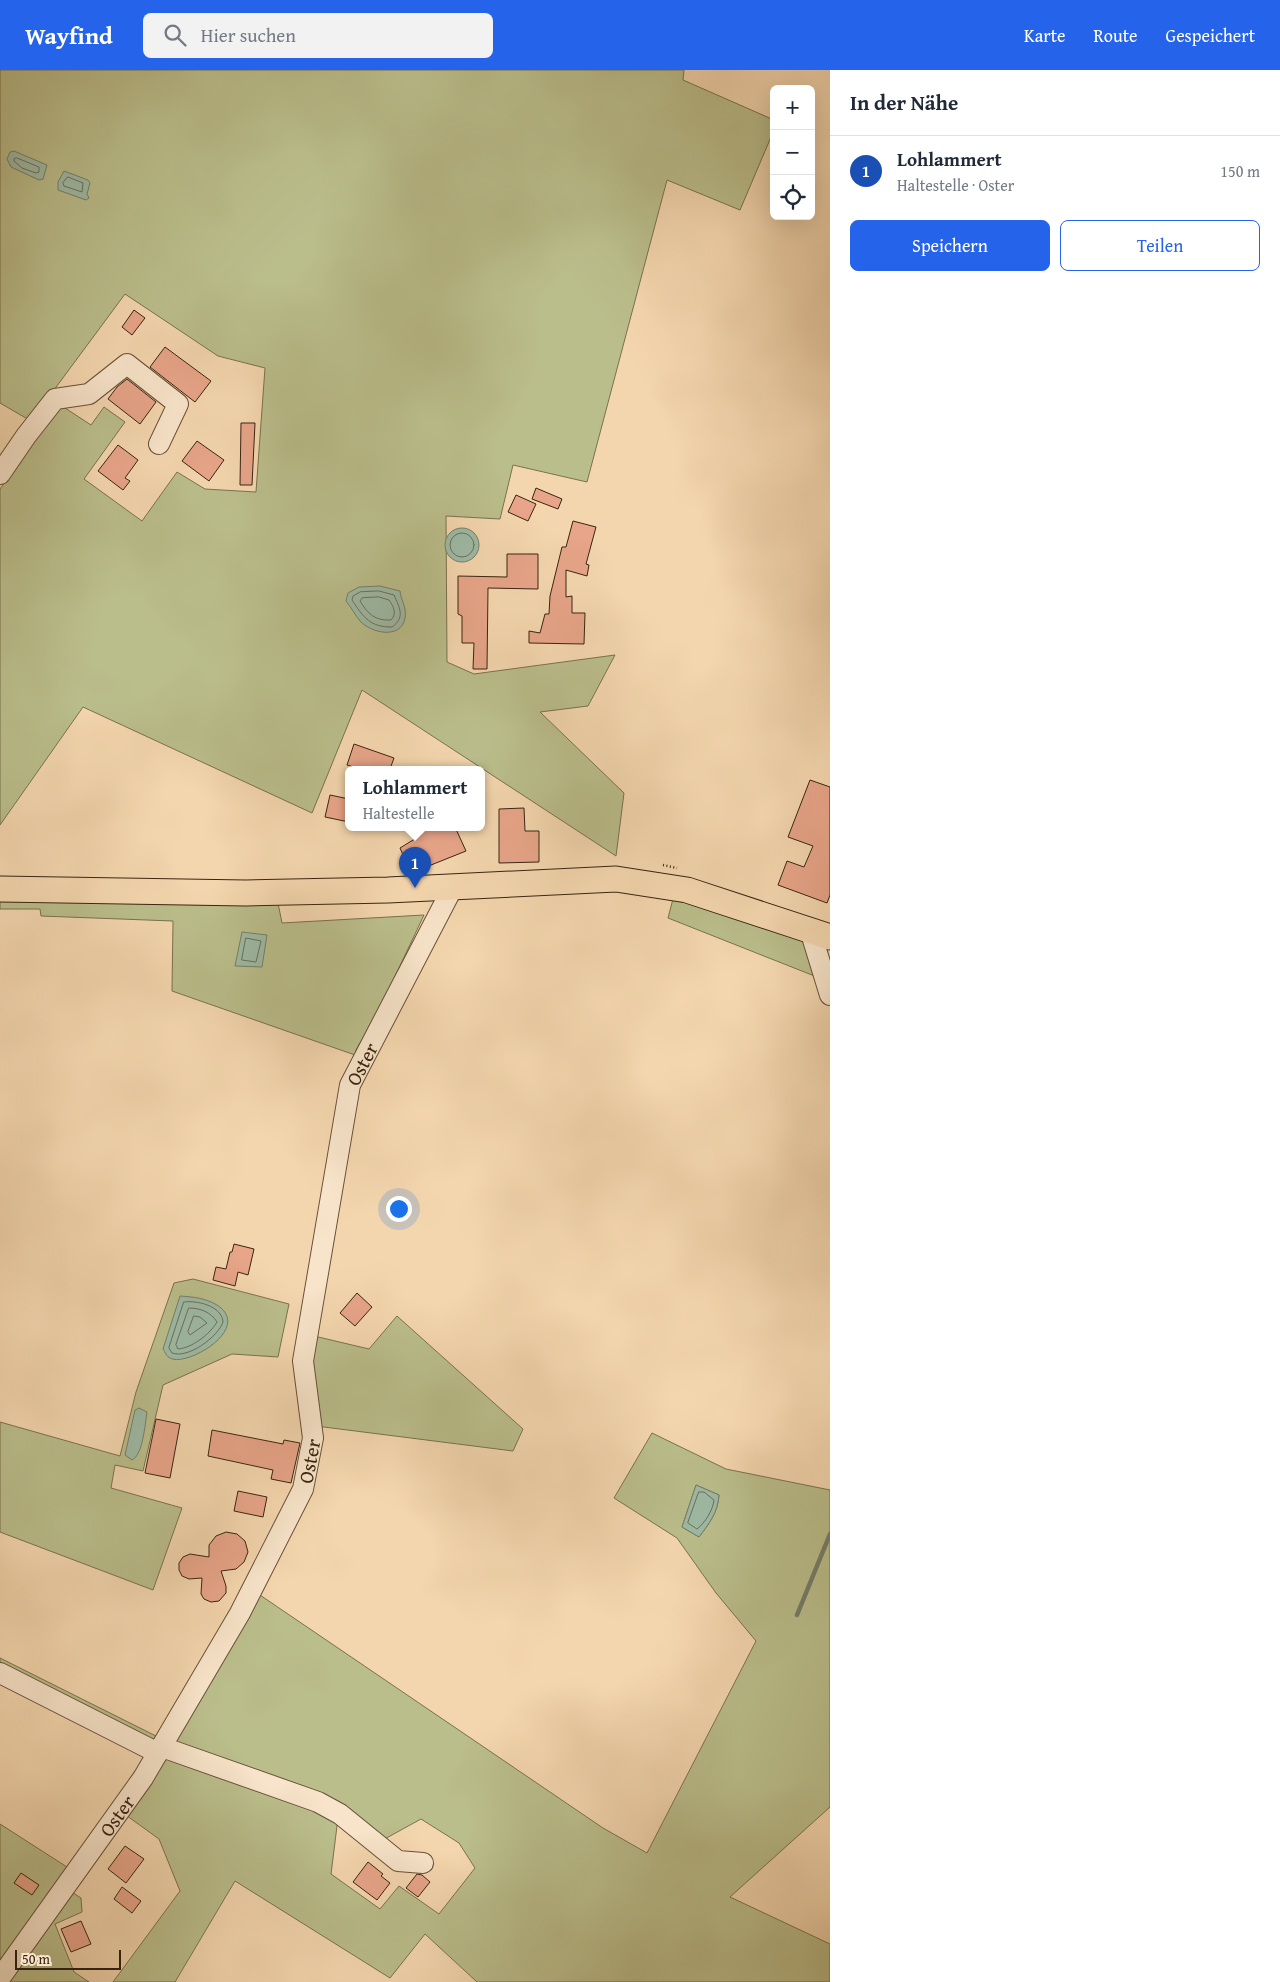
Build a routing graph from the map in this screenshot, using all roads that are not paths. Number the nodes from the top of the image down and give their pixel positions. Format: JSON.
{"nodes":[{"id":1,"x":159,"y":444,"type":"dead end"},
{"id":2,"x":0,"y":474,"type":"edge"},
{"id":3,"x":453,"y":887,"type":"junction"},
{"id":4,"x":0,"y":889,"type":"edge"},
{"id":5,"x":820,"y":933,"type":"edge"},
{"id":6,"x":830,"y":994,"type":"edge"},
{"id":7,"x":0,"y":1673,"type":"edge"},
{"id":8,"x":160,"y":1750,"type":"junction"},
{"id":9,"x":423,"y":1863,"type":"dead end"},
{"id":10,"x":0,"y":1978,"type":"edge"}],
"edges":[{"from":1,"to":2,"type":"street"},
{"from":3,"to":4,"type":"main road"},
{"from":3,"to":5,"type":"main road"},
{"from":3,"to":8,"type":"street","name":"Oster"},
{"from":5,"to":6,"type":"street"},
{"from":7,"to":8,"type":"street"},
{"from":8,"to":9,"type":"street"},
{"from":8,"to":10,"type":"street","name":"Oster"}]}
